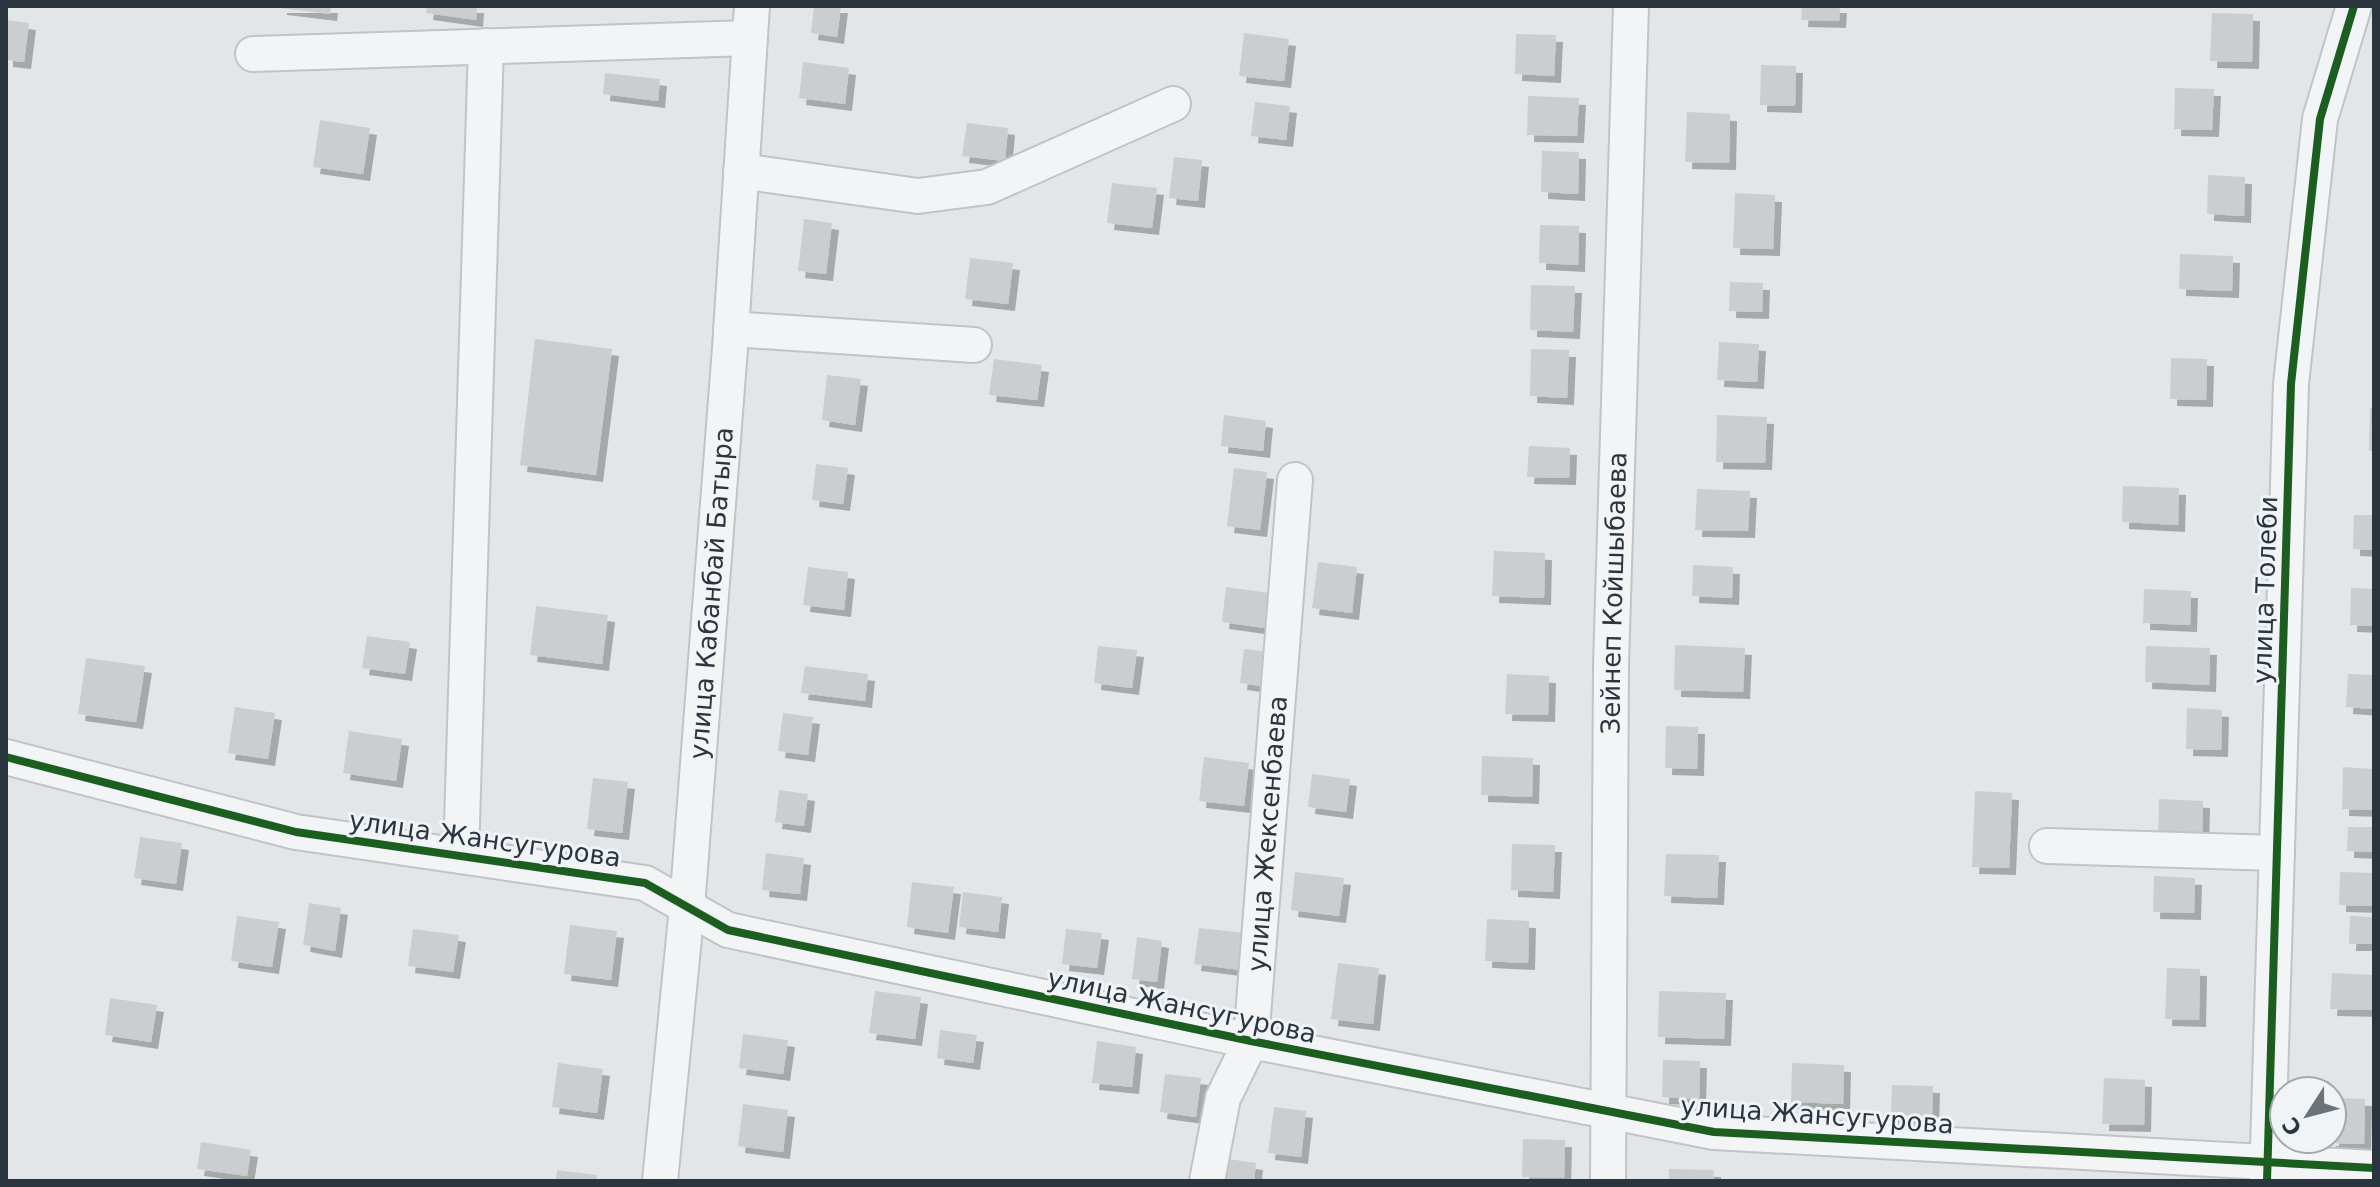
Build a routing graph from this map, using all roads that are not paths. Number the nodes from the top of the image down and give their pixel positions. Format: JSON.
{"nodes":[{"id":1,"x":1631,"y":6,"type":"edge"},
{"id":2,"x":2354,"y":6,"type":"edge"},
{"id":3,"x":751,"y":22,"type":"edge"},
{"id":4,"x":486,"y":46,"type":"junction"},
{"id":5,"x":253,"y":54,"type":"dead end"},
{"id":6,"x":1173,"y":104,"type":"dead end"},
{"id":7,"x":741,"y":171,"type":"junction"},
{"id":8,"x":731,"y":329,"type":"junction"},
{"id":9,"x":974,"y":345,"type":"dead end"},
{"id":10,"x":1295,"y":480,"type":"dead end"},
{"id":11,"x":6,"y":757,"type":"edge"},
{"id":12,"x":2047,"y":846,"type":"dead end"},
{"id":13,"x":2277,"y":853,"type":"junction"},
{"id":14,"x":461,"y":856,"type":"junction"},
{"id":15,"x":687,"y":907,"type":"junction"},
{"id":16,"x":1251,"y":1041,"type":"junction"},
{"id":17,"x":1609,"y":1113,"type":"junction"},
{"id":18,"x":2374,"y":1168,"type":"edge"},
{"id":19,"x":2268,"y":1172,"type":"edge"},
{"id":20,"x":660,"y":1181,"type":"edge"},
{"id":21,"x":1207,"y":1181,"type":"edge"},
{"id":22,"x":1608,"y":1181,"type":"edge"}],
"edges":[{"from":1,"to":17,"type":"street","name":"Зейнеп Койшыбаева"},
{"from":2,"to":13,"type":"street","name":"улица Толеби"},
{"from":3,"to":4,"type":"street"},
{"from":3,"to":7,"type":"street","name":"улица Кабанбай Батыра"},
{"from":4,"to":5,"type":"street"},
{"from":4,"to":14,"type":"street"},
{"from":6,"to":7,"type":"street"},
{"from":7,"to":8,"type":"street","name":"улица Кабанбай Батыра"},
{"from":8,"to":9,"type":"street"},
{"from":8,"to":15,"type":"street","name":"улица Кабанбай Батыра"},
{"from":10,"to":16,"type":"street","name":"улица Жексенбаева"},
{"from":11,"to":14,"type":"street","name":"улица Жансугурова"},
{"from":12,"to":13,"type":"street"},
{"from":13,"to":19,"type":"street","name":"улица Толеби"},
{"from":14,"to":15,"type":"street","name":"улица Жансугурова"},
{"from":15,"to":16,"type":"street","name":"улица Жансугурова"},
{"from":15,"to":20,"type":"street","name":"улица Кабанбай Батыра"},
{"from":16,"to":17,"type":"street","name":"улица Жансугурова"},
{"from":16,"to":21,"type":"street","name":"улица Жексенбаева"},
{"from":17,"to":19,"type":"street","name":"улица Жансугурова"},
{"from":17,"to":22,"type":"street","name":"Зейнеп Койшыбаева"},
{"from":18,"to":19,"type":"street","name":"улица Жансугурова"}]}
